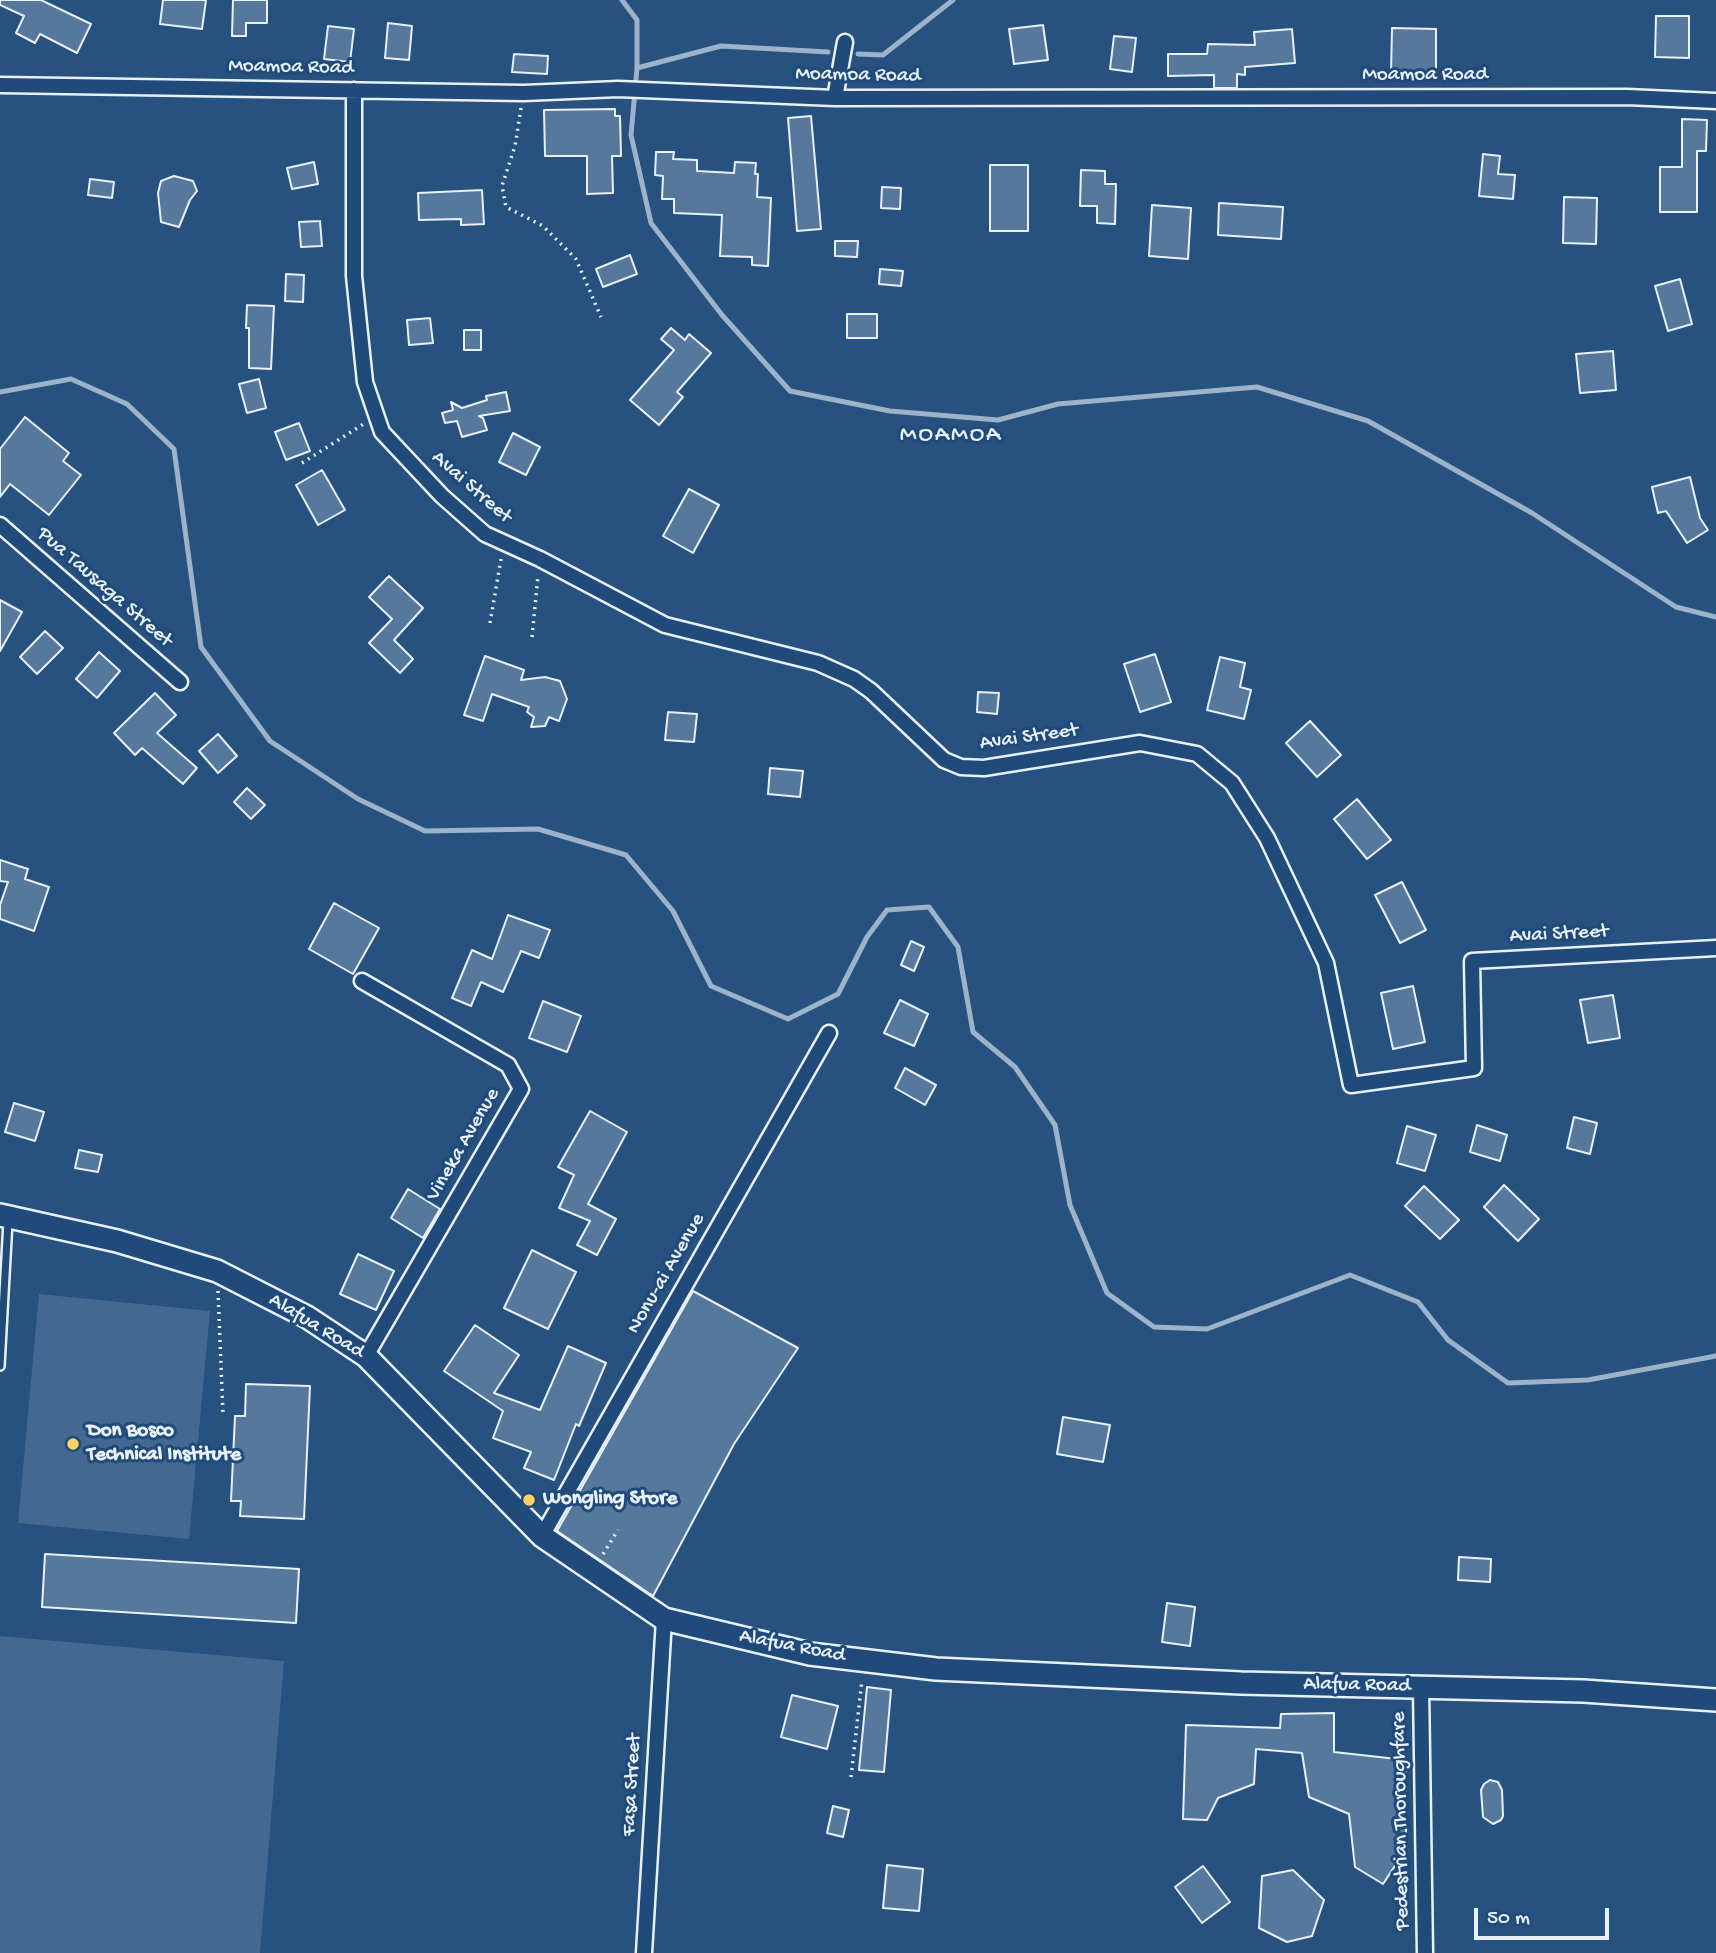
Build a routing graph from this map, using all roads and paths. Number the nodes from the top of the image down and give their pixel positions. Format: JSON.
{"nodes":[{"id":1,"x":845,"y":42,"type":"dead end"},
{"id":2,"x":0,"y":85,"type":"edge"},
{"id":3,"x":354,"y":90,"type":"junction"},
{"id":4,"x":524,"y":93,"type":"junction"},
{"id":5,"x":835,"y":98,"type":"junction"},
{"id":6,"x":1716,"y":101,"type":"edge"},
{"id":7,"x":601,"y":317,"type":"dead end"},
{"id":8,"x":377,"y":415,"type":"junction"},
{"id":9,"x":302,"y":463,"type":"dead end"},
{"id":10,"x":0,"y":525,"type":"edge"},
{"id":11,"x":504,"y":544,"type":"junction"},
{"id":12,"x":540,"y":559,"type":"junction"},
{"id":13,"x":490,"y":623,"type":"dead end"},
{"id":14,"x":532,"y":637,"type":"dead end"},
{"id":15,"x":180,"y":682,"type":"dead end"},
{"id":16,"x":1716,"y":948,"type":"edge"},
{"id":17,"x":362,"y":981,"type":"dead end"},
{"id":18,"x":829,"y":1033,"type":"dead end"},
{"id":19,"x":4,"y":1216,"type":"edge"},
{"id":20,"x":217,"y":1271,"type":"junction"},
{"id":21,"x":1,"y":1335,"type":"edge"},
{"id":22,"x":366,"y":1356,"type":"junction"},
{"id":23,"x":0,"y":1366,"type":"edge"},
{"id":24,"x":223,"y":1414,"type":"dead end"},
{"id":25,"x":618,"y":1530,"type":"dead end"},
{"id":26,"x":542,"y":1536,"type":"junction"},
{"id":27,"x":593,"y":1571,"type":"junction"},
{"id":28,"x":664,"y":1619,"type":"junction"},
{"id":29,"x":864,"y":1661,"type":"junction"},
{"id":30,"x":1421,"y":1688,"type":"junction"},
{"id":31,"x":1716,"y":1700,"type":"edge"},
{"id":32,"x":851,"y":1777,"type":"dead end"},
{"id":33,"x":644,"y":1953,"type":"edge"},
{"id":34,"x":1425,"y":1953,"type":"edge"}],
"edges":[{"from":1,"to":5,"type":"street"},
{"from":2,"to":3,"type":"street","name":"Moamoa Road"},
{"from":3,"to":4,"type":"street","name":"Moamoa Road"},
{"from":3,"to":8,"type":"street","name":"Avai Street"},
{"from":4,"to":5,"type":"street","name":"Moamoa Road"},
{"from":4,"to":7,"type":"path"},
{"from":5,"to":6,"type":"street","name":"Moamoa Road"},
{"from":8,"to":9,"type":"path"},
{"from":8,"to":11,"type":"street","name":"Avai Street"},
{"from":10,"to":15,"type":"street","name":"Pua Tausaga Street"},
{"from":11,"to":12,"type":"street","name":"Avai Street"},
{"from":11,"to":13,"type":"path"},
{"from":12,"to":14,"type":"path"},
{"from":12,"to":16,"type":"street","name":"Avai Street"},
{"from":17,"to":22,"type":"street","name":"Vineka Avenue"},
{"from":18,"to":26,"type":"street","name":"Nonu-ai Avenue"},
{"from":19,"to":20,"type":"street","name":"Alafua Road"},
{"from":19,"to":21,"type":"lane"},
{"from":20,"to":22,"type":"street","name":"Alafua Road"},
{"from":20,"to":24,"type":"path"},
{"from":21,"to":23,"type":"lane"},
{"from":22,"to":26,"type":"street","name":"Alafua Road"},
{"from":25,"to":27,"type":"path"},
{"from":26,"to":27,"type":"street","name":"Alafua Road"},
{"from":27,"to":28,"type":"street","name":"Alafua Road"},
{"from":28,"to":29,"type":"street","name":"Alafua Road"},
{"from":28,"to":33,"type":"street","name":"Fasa Street"},
{"from":29,"to":30,"type":"street","name":"Alafua Road"},
{"from":29,"to":32,"type":"path"},
{"from":30,"to":31,"type":"street","name":"Alafua Road"},
{"from":30,"to":34,"type":"street","name":"Pedestrian Thoroughfare"}]}
